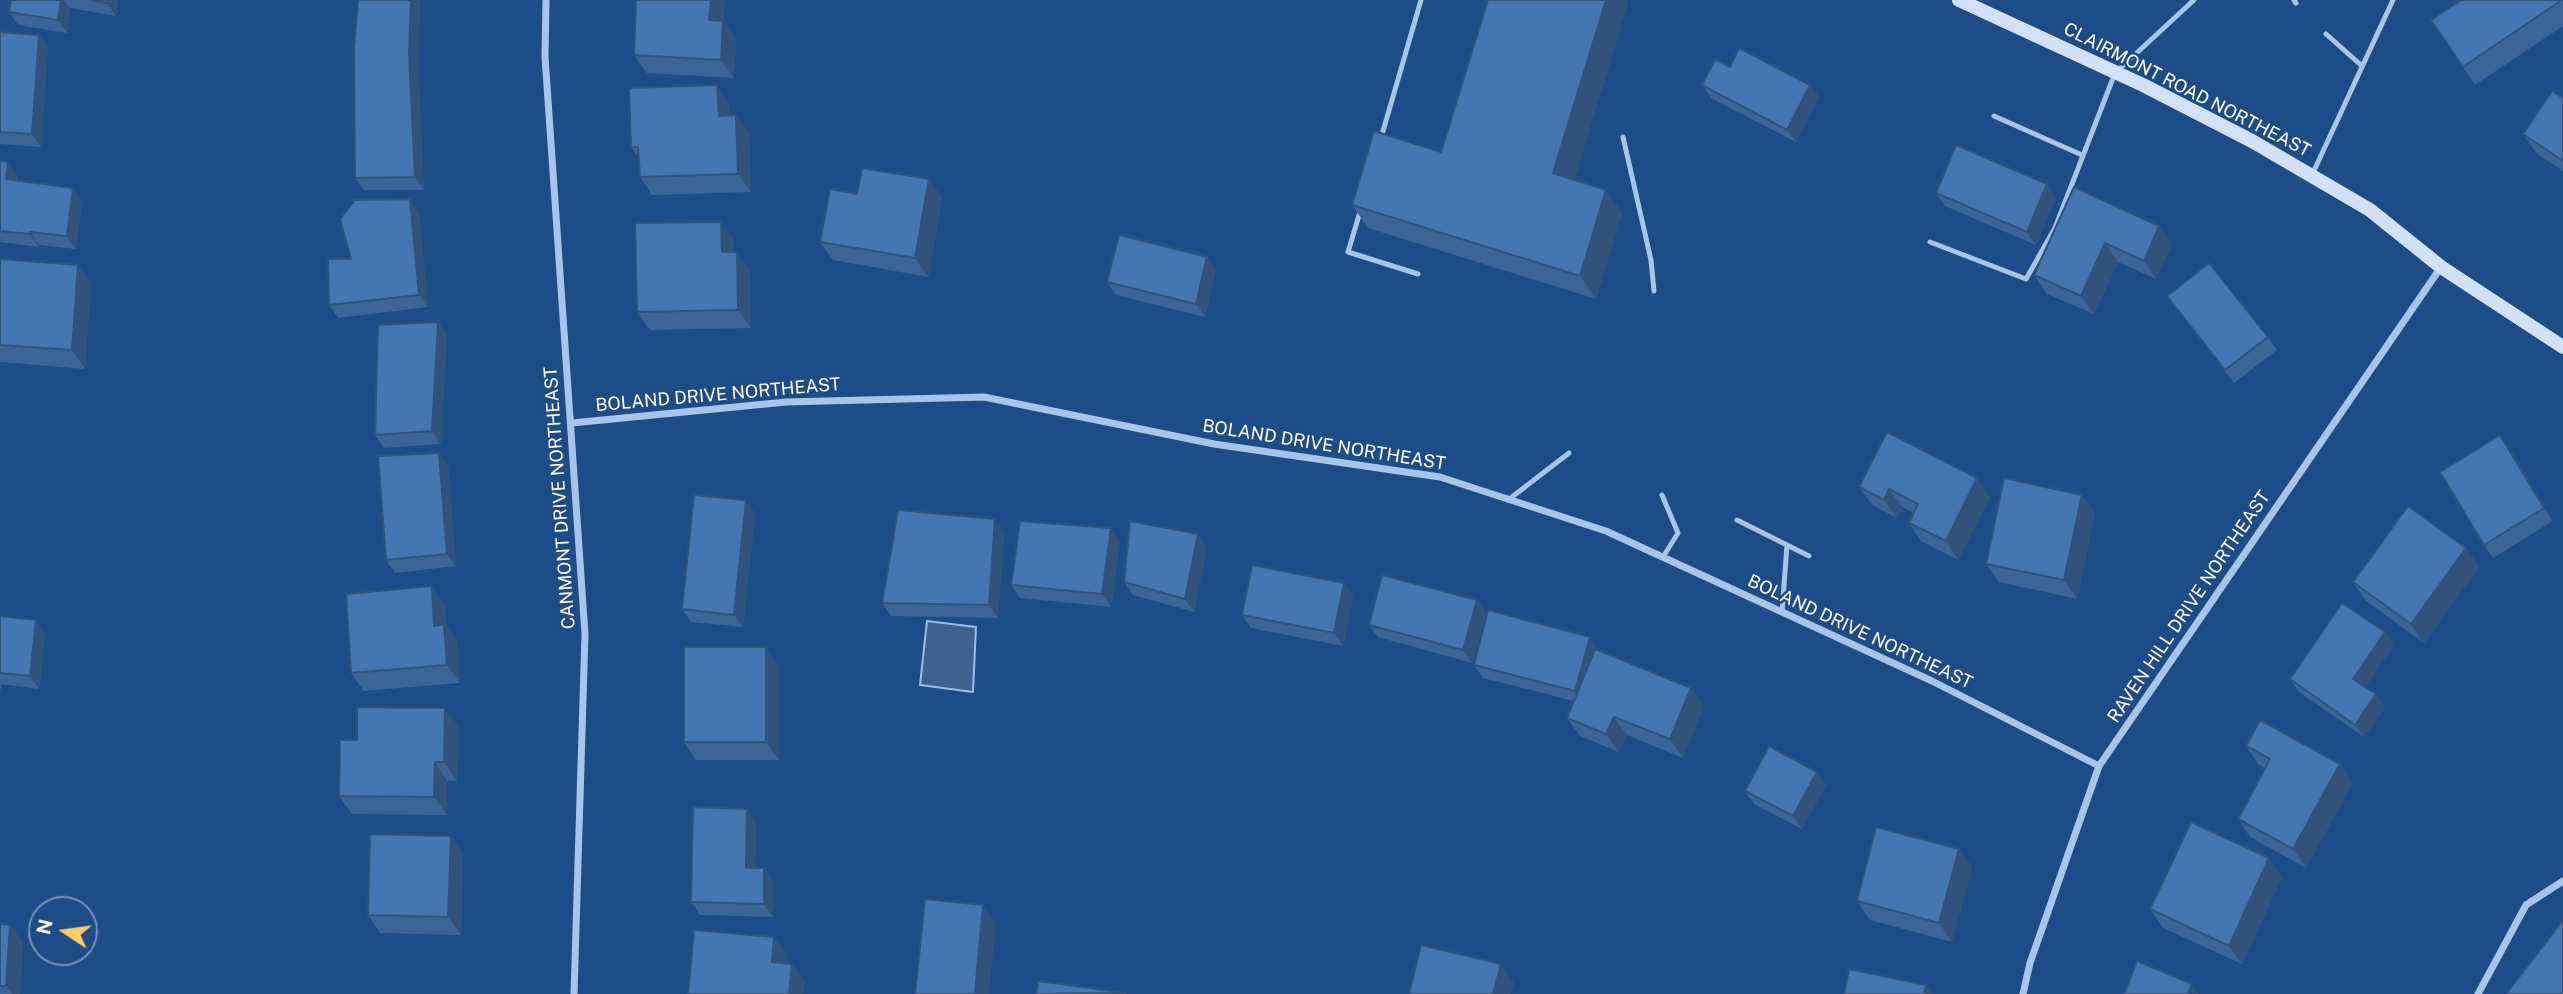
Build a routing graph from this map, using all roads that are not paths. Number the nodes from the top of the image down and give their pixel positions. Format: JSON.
{"nodes":[{"id":1,"x":546,"y":0,"type":"edge"},
{"id":2,"x":1421,"y":0,"type":"edge"},
{"id":3,"x":1959,"y":0,"type":"edge"},
{"id":4,"x":2194,"y":0,"type":"edge"},
{"id":5,"x":2393,"y":0,"type":"edge"},
{"id":6,"x":2326,"y":34,"type":"dead end"},
{"id":7,"x":2362,"y":65,"type":"junction"},
{"id":8,"x":2115,"y":73,"type":"junction"},
{"id":9,"x":1994,"y":116,"type":"dead end"},
{"id":10,"x":1623,"y":137,"type":"dead end"},
{"id":11,"x":1379,"y":146,"type":"edge"},
{"id":12,"x":2082,"y":155,"type":"junction"},
{"id":13,"x":2312,"y":176,"type":"junction"},
{"id":14,"x":1364,"y":199,"type":"edge"},
{"id":15,"x":1930,"y":242,"type":"dead end"},
{"id":16,"x":2441,"y":267,"type":"junction"},
{"id":17,"x":1418,"y":274,"type":"dead end"},
{"id":18,"x":1654,"y":291,"type":"dead end"},
{"id":19,"x":2563,"y":347,"type":"edge"},
{"id":20,"x":572,"y":423,"type":"junction"},
{"id":21,"x":1569,"y":453,"type":"dead end"},
{"id":22,"x":1662,"y":495,"type":"dead end"},
{"id":23,"x":1508,"y":500,"type":"junction"},
{"id":24,"x":1737,"y":520,"type":"dead end"},
{"id":25,"x":1787,"y":545,"type":"junction"},
{"id":26,"x":1809,"y":556,"type":"dead end"},
{"id":27,"x":1663,"y":557,"type":"junction"},
{"id":28,"x":1782,"y":612,"type":"junction"},
{"id":29,"x":2099,"y":766,"type":"junction"},
{"id":30,"x":2563,"y":881,"type":"edge"},
{"id":31,"x":573,"y":994,"type":"edge"},
{"id":32,"x":2023,"y":994,"type":"edge"},
{"id":33,"x":2478,"y":994,"type":"edge"}],
"edges":[{"from":1,"to":20,"type":"street","name":"CANMONT DRIVE NORTHEAST"},
{"from":2,"to":11,"type":"lane"},
{"from":3,"to":8,"type":"main road","name":"CLAIRMONT ROAD NORTHEAST"},
{"from":4,"to":8,"type":"lane"},
{"from":5,"to":7,"type":"lane"},
{"from":6,"to":7,"type":"lane"},
{"from":7,"to":13,"type":"lane"},
{"from":8,"to":12,"type":"lane"},
{"from":8,"to":13,"type":"main road","name":"CLAIRMONT ROAD NORTHEAST"},
{"from":9,"to":12,"type":"lane"},
{"from":10,"to":18,"type":"lane"},
{"from":12,"to":15,"type":"lane"},
{"from":13,"to":16,"type":"main road","name":"CLAIRMONT ROAD NORTHEAST"},
{"from":14,"to":17,"type":"lane"},
{"from":16,"to":19,"type":"main road","name":"CLAIRMONT ROAD NORTHEAST"},
{"from":16,"to":29,"type":"street","name":"RAVEN HILL DRIVE NORTHEAST"},
{"from":20,"to":23,"type":"street","name":"BOLAND DRIVE NORTHEAST"},
{"from":20,"to":31,"type":"street","name":"CANMONT DRIVE NORTHEAST"},
{"from":21,"to":23,"type":"lane"},
{"from":22,"to":27,"type":"lane"},
{"from":23,"to":27,"type":"street","name":"BOLAND DRIVE NORTHEAST"},
{"from":24,"to":25,"type":"lane"},
{"from":25,"to":26,"type":"lane"},
{"from":25,"to":28,"type":"lane"},
{"from":27,"to":28,"type":"street","name":"BOLAND DRIVE NORTHEAST"},
{"from":28,"to":29,"type":"street","name":"BOLAND DRIVE NORTHEAST"},
{"from":29,"to":32,"type":"street","name":"RAVEN HILL DRIVE NORTHEAST"},
{"from":30,"to":33,"type":"street"}]}
